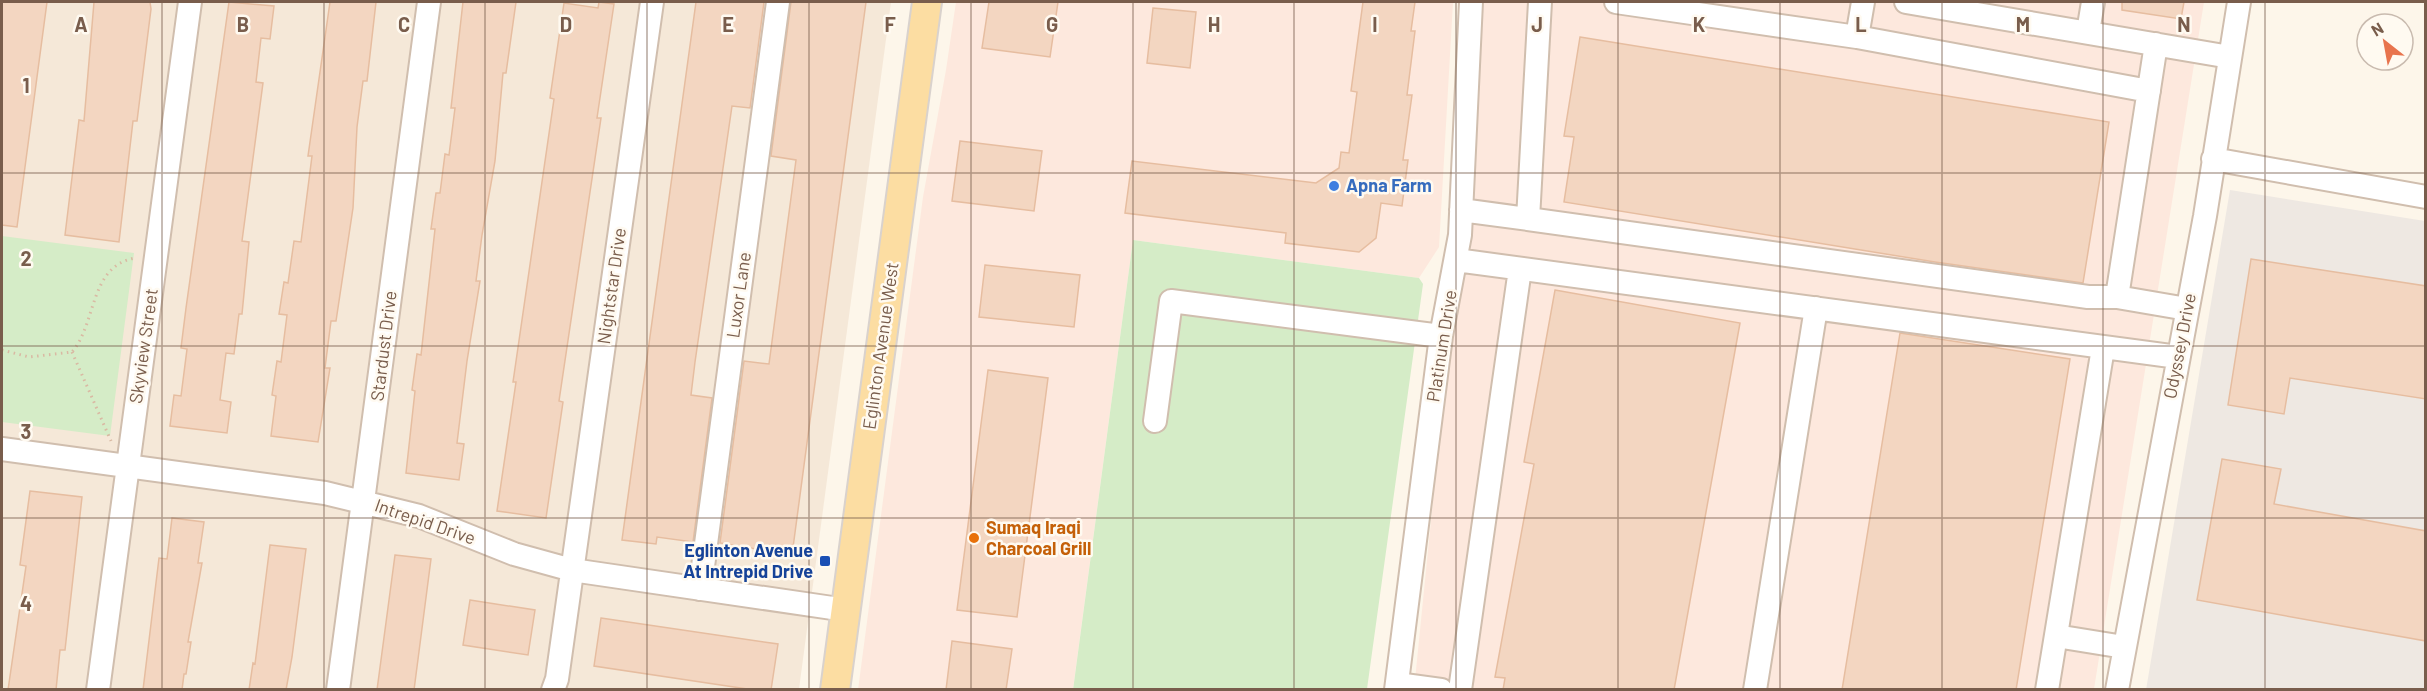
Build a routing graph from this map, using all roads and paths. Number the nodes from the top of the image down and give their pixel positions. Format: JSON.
{"nodes":[{"id":1,"x":190,"y":2,"type":"edge"},
{"id":2,"x":429,"y":2,"type":"edge"},
{"id":3,"x":652,"y":2,"type":"edge"},
{"id":4,"x":778,"y":2,"type":"edge"},
{"id":5,"x":927,"y":2,"type":"edge"},
{"id":6,"x":1471,"y":2,"type":"edge"},
{"id":7,"x":1540,"y":2,"type":"edge"},
{"id":8,"x":1616,"y":2,"type":"edge"},
{"id":9,"x":1863,"y":2,"type":"edge"},
{"id":10,"x":1906,"y":2,"type":"edge"},
{"id":11,"x":2093,"y":2,"type":"edge"},
{"id":12,"x":2239,"y":2,"type":"edge"},
{"id":13,"x":2088,"y":32,"type":"junction"},
{"id":14,"x":1857,"y":37,"type":"junction"},
{"id":15,"x":2156,"y":44,"type":"junction"},
{"id":16,"x":2230,"y":57,"type":"junction"},
{"id":17,"x":2149,"y":91,"type":"junction"},
{"id":18,"x":2213,"y":159,"type":"junction"},
{"id":19,"x":2426,"y":197,"type":"edge"},
{"id":20,"x":1461,"y":210,"type":"junction"},
{"id":21,"x":1528,"y":219,"type":"junction"},
{"id":22,"x":135,"y":258,"type":"dead end"},
{"id":23,"x":1456,"y":261,"type":"junction"},
{"id":24,"x":1520,"y":269,"type":"junction"},
{"id":25,"x":2117,"y":297,"type":"junction"},
{"id":26,"x":1816,"y":308,"type":"junction"},
{"id":27,"x":2187,"y":309,"type":"junction"},
{"id":28,"x":1441,"y":336,"type":"junction"},
{"id":29,"x":2103,"y":348,"type":"junction"},
{"id":30,"x":2,"y":350,"type":"edge"},
{"id":31,"x":72,"y":352,"type":"junction"},
{"id":32,"x":2178,"y":357,"type":"junction"},
{"id":33,"x":1155,"y":421,"type":"dead end"},
{"id":34,"x":111,"y":441,"type":"dead end"},
{"id":35,"x":2,"y":449,"type":"edge"},
{"id":36,"x":128,"y":466,"type":"junction"},
{"id":37,"x":364,"y":501,"type":"junction"},
{"id":38,"x":572,"y":570,"type":"junction"},
{"id":39,"x":700,"y":589,"type":"junction"},
{"id":40,"x":846,"y":610,"type":"junction"},
{"id":41,"x":2056,"y":636,"type":"junction"},
{"id":42,"x":2124,"y":647,"type":"junction"},
{"id":43,"x":1396,"y":687,"type":"edge"},
{"id":44,"x":98,"y":690,"type":"edge"},
{"id":45,"x":338,"y":690,"type":"edge"},
{"id":46,"x":553,"y":690,"type":"edge"},
{"id":47,"x":835,"y":690,"type":"edge"},
{"id":48,"x":1441,"y":690,"type":"edge"},
{"id":49,"x":1460,"y":690,"type":"edge"},
{"id":50,"x":1755,"y":690,"type":"edge"},
{"id":51,"x":2048,"y":690,"type":"edge"},
{"id":52,"x":2117,"y":690,"type":"edge"}],
"edges":[{"from":1,"to":36,"type":"street","name":"Skyview Street"},
{"from":2,"to":37,"type":"street","name":"Stardust Drive"},
{"from":3,"to":38,"type":"street","name":"Nightstar Drive"},
{"from":4,"to":39,"type":"street","name":"Luxor Lane"},
{"from":5,"to":40,"type":"main road","name":"Eglinton Avenue West"},
{"from":6,"to":20,"type":"street","name":"Platinum Drive"},
{"from":7,"to":21,"type":"street"},
{"from":8,"to":14,"type":"street"},
{"from":9,"to":14,"type":"street"},
{"from":10,"to":13,"type":"street"},
{"from":11,"to":13,"type":"street"},
{"from":12,"to":16,"type":"street","name":"Odyssey Drive"},
{"from":13,"to":15,"type":"street"},
{"from":14,"to":17,"type":"street"},
{"from":15,"to":16,"type":"street"},
{"from":15,"to":17,"type":"street"},
{"from":16,"to":18,"type":"street","name":"Odyssey Drive"},
{"from":17,"to":25,"type":"street"},
{"from":18,"to":19,"type":"street"},
{"from":18,"to":27,"type":"street","name":"Odyssey Drive"},
{"from":20,"to":21,"type":"street"},
{"from":20,"to":23,"type":"street","name":"Platinum Drive"},
{"from":21,"to":25,"type":"street"},
{"from":22,"to":31,"type":"path"},
{"from":23,"to":24,"type":"street"},
{"from":23,"to":28,"type":"street","name":"Platinum Drive"},
{"from":24,"to":26,"type":"street"},
{"from":24,"to":49,"type":"street"},
{"from":25,"to":27,"type":"street"},
{"from":26,"to":29,"type":"street"},
{"from":26,"to":50,"type":"street"},
{"from":27,"to":32,"type":"street","name":"Odyssey Drive"},
{"from":28,"to":33,"type":"street"},
{"from":28,"to":43,"type":"street","name":"Platinum Drive"},
{"from":29,"to":32,"type":"street"},
{"from":29,"to":41,"type":"street"},
{"from":30,"to":31,"type":"path"},
{"from":31,"to":34,"type":"path"},
{"from":32,"to":42,"type":"street","name":"Odyssey Drive"},
{"from":35,"to":36,"type":"street","name":"Intrepid Drive"},
{"from":36,"to":37,"type":"street","name":"Intrepid Drive"},
{"from":36,"to":44,"type":"street","name":"Skyview Street"},
{"from":37,"to":38,"type":"street","name":"Intrepid Drive"},
{"from":37,"to":45,"type":"street","name":"Stardust Drive"},
{"from":38,"to":39,"type":"street","name":"Intrepid Drive"},
{"from":38,"to":46,"type":"street","name":"Nightstar Drive"},
{"from":39,"to":40,"type":"street","name":"Intrepid Drive"},
{"from":40,"to":47,"type":"main road","name":"Eglinton Avenue West"},
{"from":41,"to":42,"type":"street"},
{"from":41,"to":51,"type":"street"},
{"from":42,"to":52,"type":"street","name":"Odyssey Drive"},
{"from":43,"to":48,"type":"street"}]}
